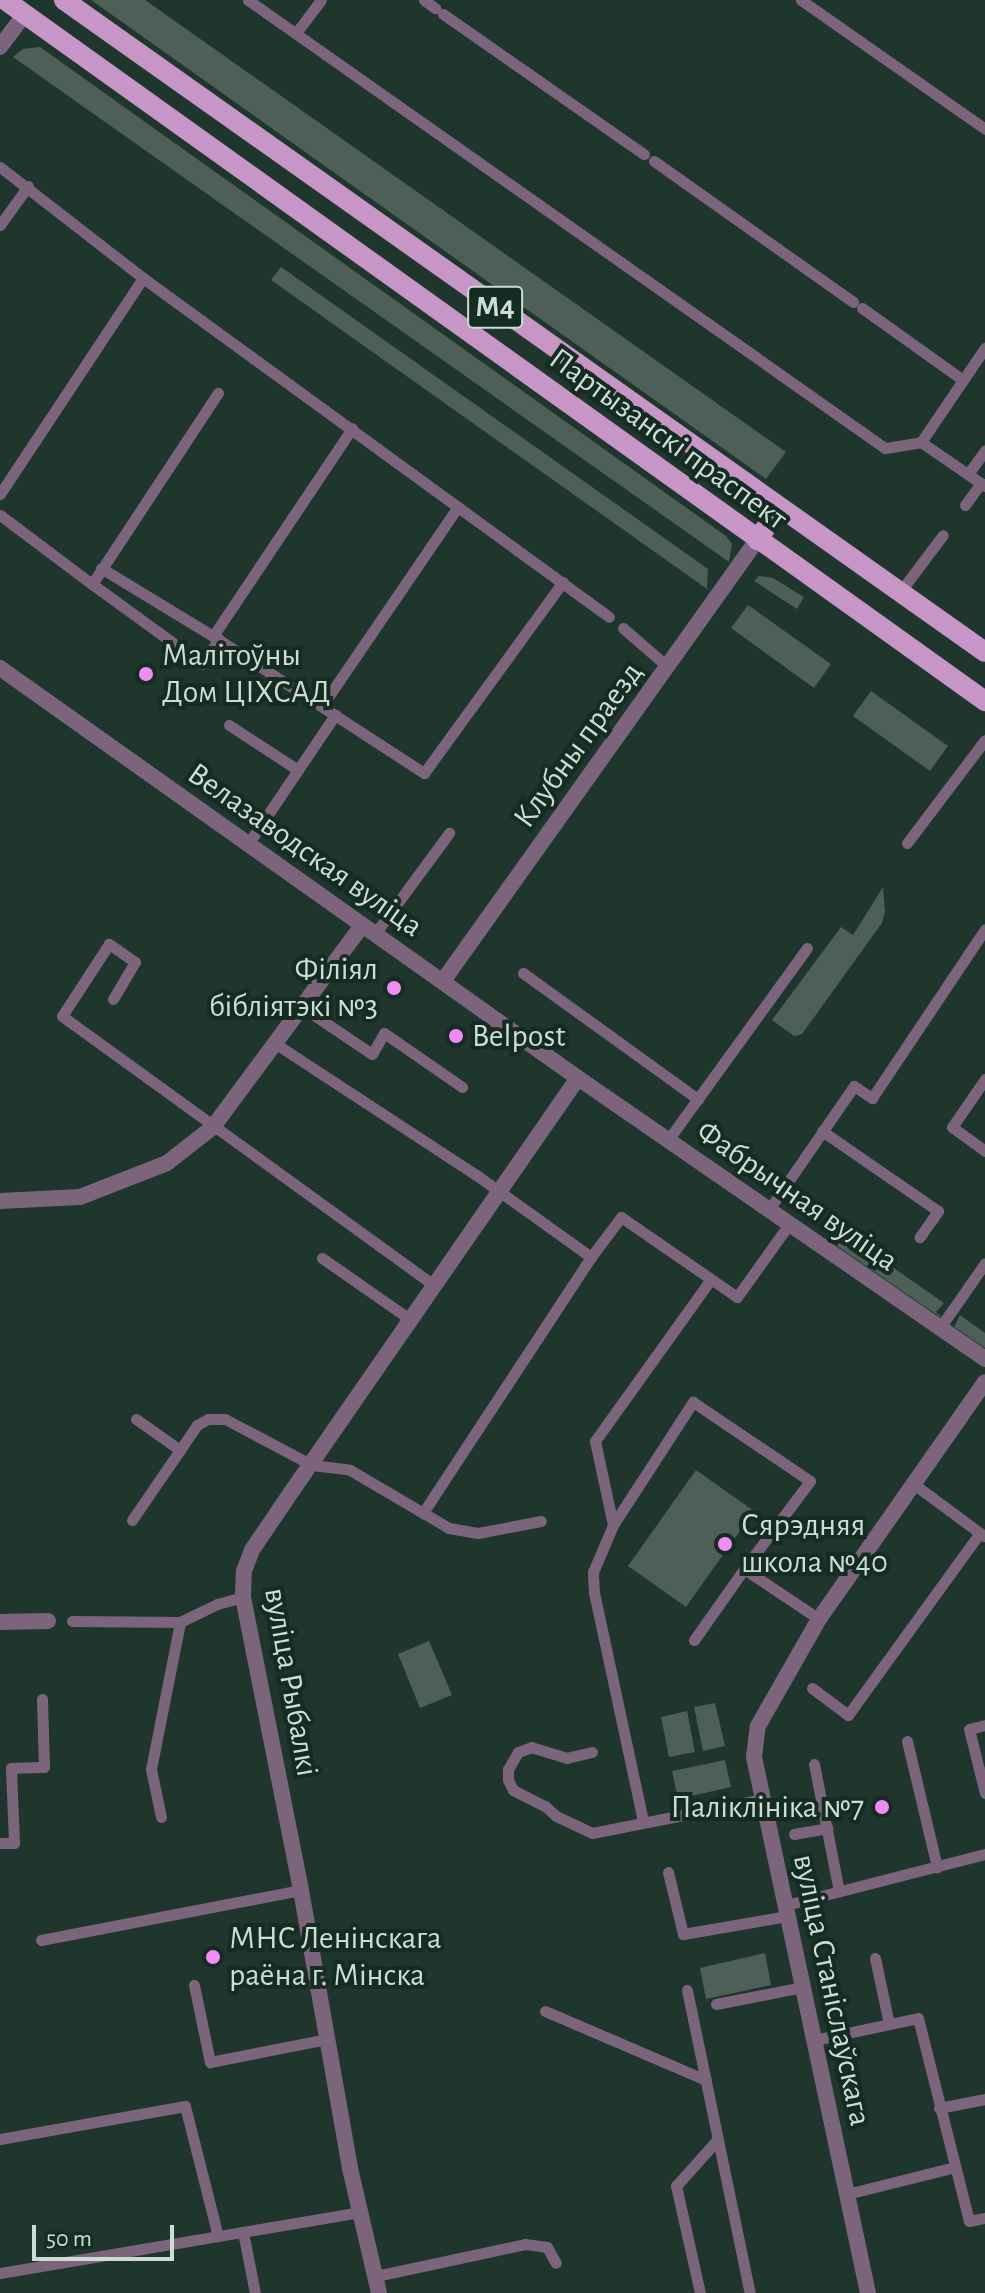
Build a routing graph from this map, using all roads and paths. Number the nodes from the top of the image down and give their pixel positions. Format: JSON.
{"nodes":[{"id":1,"x":5,"y":0,"type":"edge"},
{"id":2,"x":64,"y":0,"type":"edge"},
{"id":3,"x":248,"y":0,"type":"edge"},
{"id":4,"x":321,"y":0,"type":"edge"},
{"id":5,"x":424,"y":0,"type":"edge"},
{"id":6,"x":801,"y":0,"type":"edge"},
{"id":7,"x":31,"y":7,"type":"edge"},
{"id":8,"x":296,"y":33,"type":"junction"},
{"id":9,"x":0,"y":47,"type":"edge"},
{"id":10,"x":985,"y":129,"type":"edge"},
{"id":11,"x":0,"y":167,"type":"edge"},
{"id":12,"x":28,"y":186,"type":"junction"},
{"id":13,"x":0,"y":225,"type":"edge"},
{"id":14,"x":143,"y":278,"type":"junction"},
{"id":15,"x":985,"y":348,"type":"edge"},
{"id":16,"x":578,"y":366,"type":"junction"},
{"id":17,"x":963,"y":380,"type":"junction"},
{"id":18,"x":218,"y":393,"type":"dead end"},
{"id":19,"x":553,"y":393,"type":"junction"},
{"id":20,"x":352,"y":428,"type":"junction"},
{"id":21,"x":921,"y":442,"type":"junction"},
{"id":22,"x":985,"y":451,"type":"edge"},
{"id":23,"x":968,"y":474,"type":"junction"},
{"id":24,"x":983,"y":485,"type":"edge"},
{"id":25,"x":0,"y":494,"type":"edge"},
{"id":26,"x":965,"y":505,"type":"dead end"},
{"id":27,"x":458,"y":507,"type":"junction"},
{"id":28,"x":780,"y":508,"type":"junction"},
{"id":29,"x":0,"y":515,"type":"edge"},
{"id":30,"x":943,"y":535,"type":"dead end"},
{"id":31,"x":757,"y":540,"type":"junction"},
{"id":32,"x":101,"y":568,"type":"junction"},
{"id":33,"x":563,"y":582,"type":"junction"},
{"id":34,"x":92,"y":584,"type":"junction"},
{"id":35,"x":900,"y":592,"type":"junction"},
{"id":36,"x":609,"y":617,"type":"dead end"},
{"id":37,"x":623,"y":628,"type":"dead end"},
{"id":38,"x":216,"y":637,"type":"junction"},
{"id":39,"x":985,"y":652,"type":"edge"},
{"id":40,"x":668,"y":667,"type":"junction"},
{"id":41,"x":0,"y":668,"type":"edge"},
{"id":42,"x":985,"y":701,"type":"edge"},
{"id":43,"x":322,"y":706,"type":"junction"},
{"id":44,"x":335,"y":715,"type":"junction"},
{"id":45,"x":229,"y":725,"type":"dead end"},
{"id":46,"x":985,"y":740,"type":"edge"},
{"id":47,"x":298,"y":770,"type":"junction"},
{"id":48,"x":449,"y":833,"type":"dead end"},
{"id":49,"x":907,"y":843,"type":"dead end"},
{"id":50,"x":248,"y":844,"type":"junction"},
{"id":51,"x":985,"y":929,"type":"edge"},
{"id":52,"x":368,"y":930,"type":"junction"},
{"id":53,"x":807,"y":948,"type":"dead end"},
{"id":54,"x":523,"y":973,"type":"dead end"},
{"id":55,"x":443,"y":981,"type":"junction"},
{"id":56,"x":113,"y":999,"type":"dead end"},
{"id":57,"x":302,"y":1007,"type":"junction"},
{"id":58,"x":276,"y":1044,"type":"junction"},
{"id":59,"x":578,"y":1078,"type":"junction"},
{"id":60,"x":985,"y":1079,"type":"edge"},
{"id":61,"x":462,"y":1087,"type":"dead end"},
{"id":62,"x":698,"y":1099,"type":"junction"},
{"id":63,"x":213,"y":1127,"type":"junction"},
{"id":64,"x":822,"y":1131,"type":"junction"},
{"id":65,"x":668,"y":1140,"type":"junction"},
{"id":66,"x":985,"y":1151,"type":"edge"},
{"id":67,"x":499,"y":1193,"type":"junction"},
{"id":68,"x":0,"y":1201,"type":"edge"},
{"id":69,"x":770,"y":1208,"type":"junction"},
{"id":70,"x":790,"y":1223,"type":"junction"},
{"id":71,"x":920,"y":1237,"type":"dead end"},
{"id":72,"x":591,"y":1257,"type":"junction"},
{"id":73,"x":322,"y":1258,"type":"dead end"},
{"id":74,"x":985,"y":1263,"type":"edge"},
{"id":75,"x":711,"y":1279,"type":"junction"},
{"id":76,"x":435,"y":1286,"type":"junction"},
{"id":77,"x":411,"y":1320,"type":"junction"},
{"id":78,"x":939,"y":1329,"type":"junction"},
{"id":79,"x":985,"y":1359,"type":"edge"},
{"id":80,"x":985,"y":1382,"type":"edge"},
{"id":81,"x":136,"y":1419,"type":"dead end"},
{"id":82,"x":180,"y":1450,"type":"junction"},
{"id":83,"x":312,"y":1465,"type":"junction"},
{"id":84,"x":915,"y":1485,"type":"junction"},
{"id":85,"x":423,"y":1513,"type":"junction"},
{"id":86,"x":132,"y":1520,"type":"dead end"},
{"id":87,"x":541,"y":1521,"type":"dead end"},
{"id":88,"x":613,"y":1525,"type":"junction"},
{"id":89,"x":982,"y":1535,"type":"edge"},
{"id":90,"x":744,"y":1569,"type":"junction"},
{"id":91,"x":243,"y":1597,"type":"junction"},
{"id":92,"x":819,"y":1619,"type":"junction"},
{"id":93,"x":48,"y":1621,"type":"dead end"},
{"id":94,"x":72,"y":1621,"type":"dead end"},
{"id":95,"x":0,"y":1622,"type":"edge"},
{"id":96,"x":180,"y":1622,"type":"junction"},
{"id":97,"x":694,"y":1640,"type":"dead end"},
{"id":98,"x":812,"y":1688,"type":"dead end"},
{"id":99,"x":42,"y":1699,"type":"dead end"},
{"id":100,"x":985,"y":1725,"type":"edge"},
{"id":101,"x":907,"y":1741,"type":"dead end"},
{"id":102,"x":592,"y":1752,"type":"dead end"},
{"id":103,"x":814,"y":1764,"type":"dead end"},
{"id":104,"x":985,"y":1793,"type":"edge"},
{"id":105,"x":763,"y":1799,"type":"junction"},
{"id":106,"x":161,"y":1817,"type":"dead end"},
{"id":107,"x":643,"y":1821,"type":"junction"},
{"id":108,"x":827,"y":1828,"type":"junction"},
{"id":109,"x":794,"y":1834,"type":"dead end"},
{"id":110,"x":0,"y":1843,"type":"edge"},
{"id":111,"x":985,"y":1854,"type":"edge"},
{"id":112,"x":937,"y":1867,"type":"junction"},
{"id":113,"x":668,"y":1872,"type":"dead end"},
{"id":114,"x":301,"y":1890,"type":"junction"},
{"id":115,"x":839,"y":1892,"type":"junction"},
{"id":116,"x":787,"y":1910,"type":"junction"},
{"id":117,"x":41,"y":1940,"type":"dead end"},
{"id":118,"x":875,"y":1958,"type":"dead end"},
{"id":119,"x":194,"y":1985,"type":"dead end"},
{"id":120,"x":803,"y":1987,"type":"junction"},
{"id":121,"x":687,"y":1990,"type":"dead end"},
{"id":122,"x":716,"y":2004,"type":"dead end"},
{"id":123,"x":545,"y":2011,"type":"dead end"},
{"id":124,"x":889,"y":2024,"type":"junction"},
{"id":125,"x":327,"y":2039,"type":"junction"},
{"id":126,"x":814,"y":2040,"type":"junction"},
{"id":127,"x":706,"y":2080,"type":"junction"},
{"id":128,"x":985,"y":2099,"type":"edge"},
{"id":129,"x":939,"y":2108,"type":"junction"},
{"id":130,"x":0,"y":2139,"type":"edge"},
{"id":131,"x":718,"y":2139,"type":"junction"},
{"id":132,"x":955,"y":2167,"type":"junction"},
{"id":133,"x":847,"y":2194,"type":"junction"},
{"id":134,"x":360,"y":2212,"type":"junction"},
{"id":135,"x":985,"y":2218,"type":"edge"},
{"id":136,"x":243,"y":2232,"type":"junction"},
{"id":137,"x":218,"y":2236,"type":"junction"},
{"id":138,"x":556,"y":2263,"type":"dead end"},
{"id":139,"x":0,"y":2273,"type":"edge"},
{"id":140,"x":376,"y":2276,"type":"junction"},
{"id":141,"x":255,"y":2293,"type":"edge"},
{"id":142,"x":379,"y":2293,"type":"edge"},
{"id":143,"x":700,"y":2293,"type":"edge"},
{"id":144,"x":750,"y":2293,"type":"edge"},
{"id":145,"x":868,"y":2293,"type":"edge"}],
"edges":[{"from":1,"to":7,"type":"main road","name":"Партызанскі праспект","number":"М4"},
{"from":2,"to":16,"type":"main road","name":"Партызанскі праспект","number":"М4"},
{"from":3,"to":8,"type":"lane"},
{"from":4,"to":8,"type":"lane"},
{"from":5,"to":17,"type":"lane"},
{"from":6,"to":10,"type":"lane"},
{"from":7,"to":9,"type":"street"},
{"from":7,"to":19,"type":"main road","name":"Партызанскі праспект","number":"М4"},
{"from":8,"to":21,"type":"lane"},
{"from":11,"to":12,"type":"lane"},
{"from":12,"to":13,"type":"lane"},
{"from":12,"to":14,"type":"lane"},
{"from":14,"to":20,"type":"lane"},
{"from":14,"to":25,"type":"lane"},
{"from":15,"to":17,"type":"lane"},
{"from":16,"to":19,"type":"main road"},
{"from":16,"to":28,"type":"main road","name":"Партызанскі праспект","number":"М4"},
{"from":17,"to":21,"type":"lane"},
{"from":18,"to":32,"type":"lane"},
{"from":19,"to":31,"type":"main road","name":"Партызанскі праспект","number":"М4"},
{"from":20,"to":27,"type":"lane"},
{"from":20,"to":38,"type":"lane"},
{"from":21,"to":23,"type":"lane"},
{"from":22,"to":23,"type":"lane"},
{"from":23,"to":24,"type":"lane"},
{"from":24,"to":26,"type":"lane"},
{"from":27,"to":33,"type":"lane"},
{"from":27,"to":43,"type":"lane"},
{"from":28,"to":31,"type":"main road"},
{"from":28,"to":35,"type":"main road","name":"Партызанскі праспект","number":"М4"},
{"from":29,"to":34,"type":"lane"},
{"from":30,"to":35,"type":"lane"},
{"from":31,"to":40,"type":"street","name":"Клубны праезд"},
{"from":31,"to":42,"type":"main road","name":"Партызанскі праспект","number":"М4"},
{"from":32,"to":34,"type":"lane"},
{"from":32,"to":38,"type":"lane"},
{"from":33,"to":36,"type":"lane"},
{"from":33,"to":44,"type":"lane"},
{"from":34,"to":38,"type":"lane"},
{"from":35,"to":39,"type":"main road","name":"Партызанскі праспект","number":"М4"},
{"from":37,"to":40,"type":"lane"},
{"from":38,"to":43,"type":"lane"},
{"from":40,"to":55,"type":"street","name":"Клубны праезд"},
{"from":41,"to":50,"type":"street","name":"Велазаводская вуліца"},
{"from":43,"to":44,"type":"lane"},
{"from":44,"to":47,"type":"lane"},
{"from":45,"to":47,"type":"lane"},
{"from":46,"to":49,"type":"lane"},
{"from":47,"to":50,"type":"lane"},
{"from":48,"to":52,"type":"lane"},
{"from":50,"to":52,"type":"street","name":"Велазаводская вуліца"},
{"from":51,"to":64,"type":"lane"},
{"from":52,"to":55,"type":"street","name":"Велазаводская вуліца"},
{"from":52,"to":57,"type":"street"},
{"from":53,"to":62,"type":"lane"},
{"from":54,"to":62,"type":"lane"},
{"from":55,"to":59,"type":"street","name":"Велазаводская вуліца"},
{"from":56,"to":63,"type":"lane"},
{"from":57,"to":58,"type":"street"},
{"from":57,"to":61,"type":"lane"},
{"from":58,"to":63,"type":"street"},
{"from":58,"to":67,"type":"lane"},
{"from":59,"to":65,"type":"street","name":"Фабрычная вуліца"},
{"from":59,"to":67,"type":"street","name":"вуліца Рыбалкі"},
{"from":60,"to":66,"type":"lane"},
{"from":62,"to":65,"type":"lane"},
{"from":63,"to":68,"type":"street"},
{"from":63,"to":76,"type":"lane"},
{"from":64,"to":69,"type":"lane"},
{"from":64,"to":71,"type":"lane"},
{"from":65,"to":69,"type":"street","name":"Фабрычная вуліца"},
{"from":67,"to":72,"type":"lane"},
{"from":67,"to":76,"type":"street","name":"вуліца Рыбалкі"},
{"from":69,"to":70,"type":"street","name":"Фабрычная вуліца"},
{"from":70,"to":75,"type":"lane"},
{"from":70,"to":78,"type":"street","name":"Фабрычная вуліца"},
{"from":72,"to":75,"type":"lane"},
{"from":72,"to":85,"type":"lane"},
{"from":73,"to":77,"type":"lane"},
{"from":74,"to":78,"type":"lane"},
{"from":75,"to":88,"type":"lane"},
{"from":76,"to":77,"type":"street","name":"вуліца Рыбалкі"},
{"from":77,"to":83,"type":"street","name":"вуліца Рыбалкі"},
{"from":78,"to":79,"type":"street","name":"Фабрычная вуліца"},
{"from":80,"to":84,"type":"street","name":"вуліца Станіслаўскага"},
{"from":81,"to":82,"type":"lane"},
{"from":82,"to":83,"type":"lane"},
{"from":82,"to":86,"type":"lane"},
{"from":83,"to":85,"type":"lane"},
{"from":83,"to":91,"type":"street","name":"вуліца Рыбалкі"},
{"from":84,"to":89,"type":"lane"},
{"from":84,"to":92,"type":"street","name":"вуліца Станіслаўскага"},
{"from":85,"to":87,"type":"lane"},
{"from":88,"to":90,"type":"lane"},
{"from":88,"to":107,"type":"lane"},
{"from":89,"to":98,"type":"lane"},
{"from":90,"to":92,"type":"lane"},
{"from":90,"to":97,"type":"lane"},
{"from":91,"to":96,"type":"lane"},
{"from":91,"to":114,"type":"street","name":"вуліца Рыбалкі"},
{"from":92,"to":105,"type":"street","name":"вуліца Станіслаўскага"},
{"from":93,"to":95,"type":"street"},
{"from":94,"to":96,"type":"lane"},
{"from":96,"to":106,"type":"lane"},
{"from":99,"to":110,"type":"lane"},
{"from":100,"to":104,"type":"lane"},
{"from":101,"to":112,"type":"lane"},
{"from":102,"to":107,"type":"lane"},
{"from":103,"to":108,"type":"lane"},
{"from":105,"to":107,"type":"lane"},
{"from":105,"to":116,"type":"street","name":"вуліца Станіслаўскага"},
{"from":108,"to":109,"type":"lane"},
{"from":108,"to":115,"type":"lane"},
{"from":111,"to":112,"type":"lane"},
{"from":112,"to":115,"type":"lane"},
{"from":113,"to":116,"type":"lane"},
{"from":114,"to":117,"type":"lane"},
{"from":114,"to":125,"type":"street","name":"вуліца Рыбалкі"},
{"from":115,"to":116,"type":"lane"},
{"from":116,"to":120,"type":"street","name":"вуліца Станіслаўскага"},
{"from":118,"to":124,"type":"lane"},
{"from":119,"to":125,"type":"lane"},
{"from":120,"to":122,"type":"lane"},
{"from":120,"to":126,"type":"street","name":"вуліца Станіслаўскага"},
{"from":121,"to":127,"type":"lane"},
{"from":123,"to":127,"type":"lane"},
{"from":124,"to":126,"type":"lane"},
{"from":124,"to":129,"type":"lane"},
{"from":125,"to":134,"type":"street","name":"вуліца Рыбалкі"},
{"from":126,"to":133,"type":"street","name":"вуліца Станіслаўскага"},
{"from":127,"to":131,"type":"lane"},
{"from":128,"to":129,"type":"lane"},
{"from":129,"to":132,"type":"lane"},
{"from":130,"to":137,"type":"lane"},
{"from":131,"to":143,"type":"lane"},
{"from":131,"to":144,"type":"lane"},
{"from":132,"to":133,"type":"lane"},
{"from":132,"to":135,"type":"lane"},
{"from":133,"to":145,"type":"street","name":"вуліца Станіслаўскага"},
{"from":134,"to":136,"type":"lane"},
{"from":134,"to":140,"type":"street","name":"вуліца Рыбалкі"},
{"from":136,"to":137,"type":"lane"},
{"from":136,"to":141,"type":"lane"},
{"from":137,"to":139,"type":"lane"},
{"from":138,"to":140,"type":"lane"},
{"from":140,"to":142,"type":"street","name":"вуліца Рыбалкі"}]}
